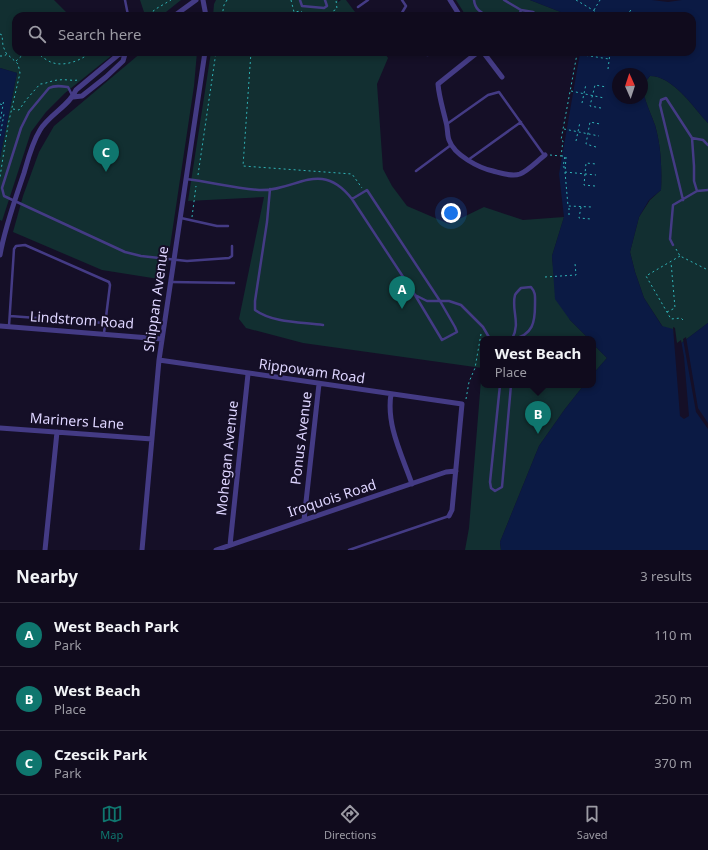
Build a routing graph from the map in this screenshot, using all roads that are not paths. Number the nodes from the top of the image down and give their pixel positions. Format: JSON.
{"nodes":[{"id":1,"x":125,"y":0,"type":"edge"},
{"id":2,"x":196,"y":0,"type":"edge"},
{"id":3,"x":203,"y":0,"type":"edge"},
{"id":4,"x":300,"y":0,"type":"edge"},
{"id":5,"x":325,"y":0,"type":"edge"},
{"id":6,"x":368,"y":0,"type":"edge"},
{"id":7,"x":402,"y":0,"type":"edge"},
{"id":8,"x":450,"y":0,"type":"edge"},
{"id":9,"x":474,"y":0,"type":"edge"},
{"id":10,"x":504,"y":0,"type":"edge"},
{"id":11,"x":358,"y":7,"type":"dead end"},
{"id":12,"x":521,"y":10,"type":"joint"},
{"id":13,"x":128,"y":12,"type":"edge"},
{"id":14,"x":180,"y":12,"type":"edge"},
{"id":15,"x":205,"y":12,"type":"edge"},
{"id":16,"x":403,"y":12,"type":"edge"},
{"id":17,"x":458,"y":12,"type":"edge"},
{"id":18,"x":481,"y":12,"type":"edge"},
{"id":19,"x":533,"y":12,"type":"edge"},
{"id":20,"x":117,"y":56,"type":"edge"},
{"id":21,"x":125,"y":56,"type":"edge"},
{"id":22,"x":203,"y":56,"type":"edge"},
{"id":23,"x":473,"y":56,"type":"edge"},
{"id":24,"x":486,"y":56,"type":"edge"},
{"id":25,"x":502,"y":77,"type":"dead end"},
{"id":26,"x":73,"y":97,"type":"junction"},
{"id":27,"x":521,"y":122,"type":"junction"},
{"id":28,"x":447,"y":124,"type":"junction"},
{"id":29,"x":692,"y":138,"type":"junction"},
{"id":30,"x":451,"y":144,"type":"junction"},
{"id":31,"x":708,"y":145,"type":"edge"},
{"id":32,"x":545,"y":155,"type":"joint"},
{"id":33,"x":468,"y":160,"type":"junction"},
{"id":34,"x":416,"y":171,"type":"dead end"},
{"id":35,"x":186,"y":179,"type":"junction"},
{"id":36,"x":270,"y":189,"type":"junction"},
{"id":37,"x":708,"y":190,"type":"edge"},
{"id":38,"x":697,"y":191,"type":"junction"},
{"id":39,"x":352,"y":199,"type":"junction"},
{"id":40,"x":683,"y":200,"type":"junction"},
{"id":41,"x":14,"y":201,"type":"junction"},
{"id":42,"x":180,"y":218,"type":"junction"},
{"id":43,"x":228,"y":226,"type":"dead end"},
{"id":44,"x":673,"y":245,"type":"road end"},
{"id":45,"x":232,"y":246,"type":"dead end"},
{"id":46,"x":0,"y":255,"type":"edge"},
{"id":47,"x":174,"y":260,"type":"junction"},
{"id":48,"x":170,"y":282,"type":"junction"},
{"id":49,"x":234,"y":283,"type":"dead end"},
{"id":50,"x":414,"y":295,"type":"junction"},
{"id":51,"x":440,"y":301,"type":"junction"},
{"id":52,"x":10,"y":316,"type":"junction"},
{"id":53,"x":104,"y":323,"type":"junction"},
{"id":54,"x":323,"y":325,"type":"dead end"},
{"id":55,"x":0,"y":326,"type":"edge"},
{"id":56,"x":9,"y":327,"type":"junction"},
{"id":57,"x":104,"y":334,"type":"junction"},
{"id":58,"x":489,"y":336,"type":"edge"},
{"id":59,"x":514,"y":336,"type":"edge"},
{"id":60,"x":522,"y":336,"type":"edge"},
{"id":61,"x":162,"y":338,"type":"junction"},
{"id":62,"x":159,"y":360,"type":"junction"},
{"id":63,"x":248,"y":374,"type":"junction"},
{"id":64,"x":319,"y":384,"type":"junction"},
{"id":65,"x":500,"y":388,"type":"edge"},
{"id":66,"x":511,"y":388,"type":"edge"},
{"id":67,"x":391,"y":394,"type":"junction"},
{"id":68,"x":0,"y":428,"type":"edge"},
{"id":69,"x":57,"y":432,"type":"junction"},
{"id":70,"x":152,"y":439,"type":"junction"},
{"id":71,"x":456,"y":471,"type":"junction"},
{"id":72,"x":412,"y":484,"type":"junction"},
{"id":73,"x":450,"y":516,"type":"joint"},
{"id":74,"x":304,"y":520,"type":"junction"},
{"id":75,"x":230,"y":545,"type":"junction"},
{"id":76,"x":45,"y":550,"type":"edge"},
{"id":77,"x":142,"y":550,"type":"edge"},
{"id":78,"x":216,"y":550,"type":"edge"},
{"id":79,"x":349,"y":550,"type":"edge"}],
"edges":[{"from":1,"to":13,"type":"lane"},
{"from":2,"to":14,"type":"street"},
{"from":3,"to":15,"type":"street"},
{"from":4,"to":5,"type":"lane"},
{"from":6,"to":11,"type":"lane"},
{"from":7,"to":16,"type":"lane"},
{"from":8,"to":17,"type":"street"},
{"from":9,"to":18,"type":"lane"},
{"from":10,"to":12,"type":"lane"},
{"from":12,"to":19,"type":"lane"},
{"from":20,"to":26,"type":"street"},
{"from":21,"to":26,"type":"street"},
{"from":22,"to":35,"type":"street","name":"Shippan Avenue"},
{"from":23,"to":28,"type":"street"},
{"from":24,"to":25,"type":"street"},
{"from":26,"to":41,"type":"street"},
{"from":26,"to":41,"type":"lane"},
{"from":27,"to":28,"type":"lane"},
{"from":27,"to":32,"type":"lane"},
{"from":27,"to":33,"type":"lane"},
{"from":28,"to":30,"type":"street"},
{"from":29,"to":31,"type":"lane"},
{"from":29,"to":38,"type":"lane"},
{"from":29,"to":40,"type":"lane"},
{"from":30,"to":33,"type":"street"},
{"from":30,"to":34,"type":"lane"},
{"from":32,"to":33,"type":"street"},
{"from":35,"to":36,"type":"lane"},
{"from":35,"to":42,"type":"street","name":"Shippan Avenue"},
{"from":36,"to":39,"type":"lane"},
{"from":36,"to":54,"type":"lane"},
{"from":37,"to":38,"type":"lane"},
{"from":38,"to":40,"type":"lane"},
{"from":39,"to":50,"type":"lane"},
{"from":39,"to":51,"type":"lane"},
{"from":40,"to":44,"type":"lane"},
{"from":41,"to":46,"type":"street"},
{"from":41,"to":47,"type":"lane"},
{"from":42,"to":43,"type":"lane"},
{"from":42,"to":47,"type":"street","name":"Shippan Avenue"},
{"from":45,"to":47,"type":"lane"},
{"from":47,"to":48,"type":"street","name":"Shippan Avenue"},
{"from":48,"to":49,"type":"lane"},
{"from":48,"to":61,"type":"street","name":"Shippan Avenue"},
{"from":50,"to":51,"type":"lane"},
{"from":50,"to":51,"type":"lane"},
{"from":51,"to":58,"type":"lane"},
{"from":52,"to":53,"type":"lane"},
{"from":52,"to":53,"type":"lane"},
{"from":52,"to":56,"type":"lane"},
{"from":53,"to":57,"type":"lane"},
{"from":55,"to":56,"type":"street","name":"Lindstrom Road"},
{"from":56,"to":57,"type":"street","name":"Lindstrom Road"},
{"from":57,"to":61,"type":"street","name":"Lindstrom Road"},
{"from":59,"to":60,"type":"lane"},
{"from":61,"to":62,"type":"street","name":"Shippan Avenue"},
{"from":62,"to":63,"type":"street","name":"Rippowam Road"},
{"from":62,"to":70,"type":"street","name":"Shippan Avenue"},
{"from":63,"to":64,"type":"street","name":"Rippowam Road"},
{"from":63,"to":75,"type":"street","name":"Mohegan Avenue"},
{"from":64,"to":67,"type":"street","name":"Rippowam Road"},
{"from":64,"to":74,"type":"street","name":"Ponus Avenue"},
{"from":65,"to":66,"type":"lane"},
{"from":67,"to":71,"type":"street","name":"Rippowam Road"},
{"from":67,"to":72,"type":"street"},
{"from":68,"to":69,"type":"street","name":"Mariners Lane"},
{"from":69,"to":70,"type":"street","name":"Mariners Lane"},
{"from":69,"to":76,"type":"street"},
{"from":70,"to":77,"type":"street","name":"Shippan Avenue"},
{"from":71,"to":72,"type":"street","name":"Iroquois Road"},
{"from":71,"to":73,"type":"street"},
{"from":72,"to":74,"type":"street","name":"Iroquois Road"},
{"from":73,"to":79,"type":"lane"},
{"from":74,"to":75,"type":"street","name":"Iroquois Road"},
{"from":75,"to":78,"type":"street","name":"Iroquois Road"}]}
